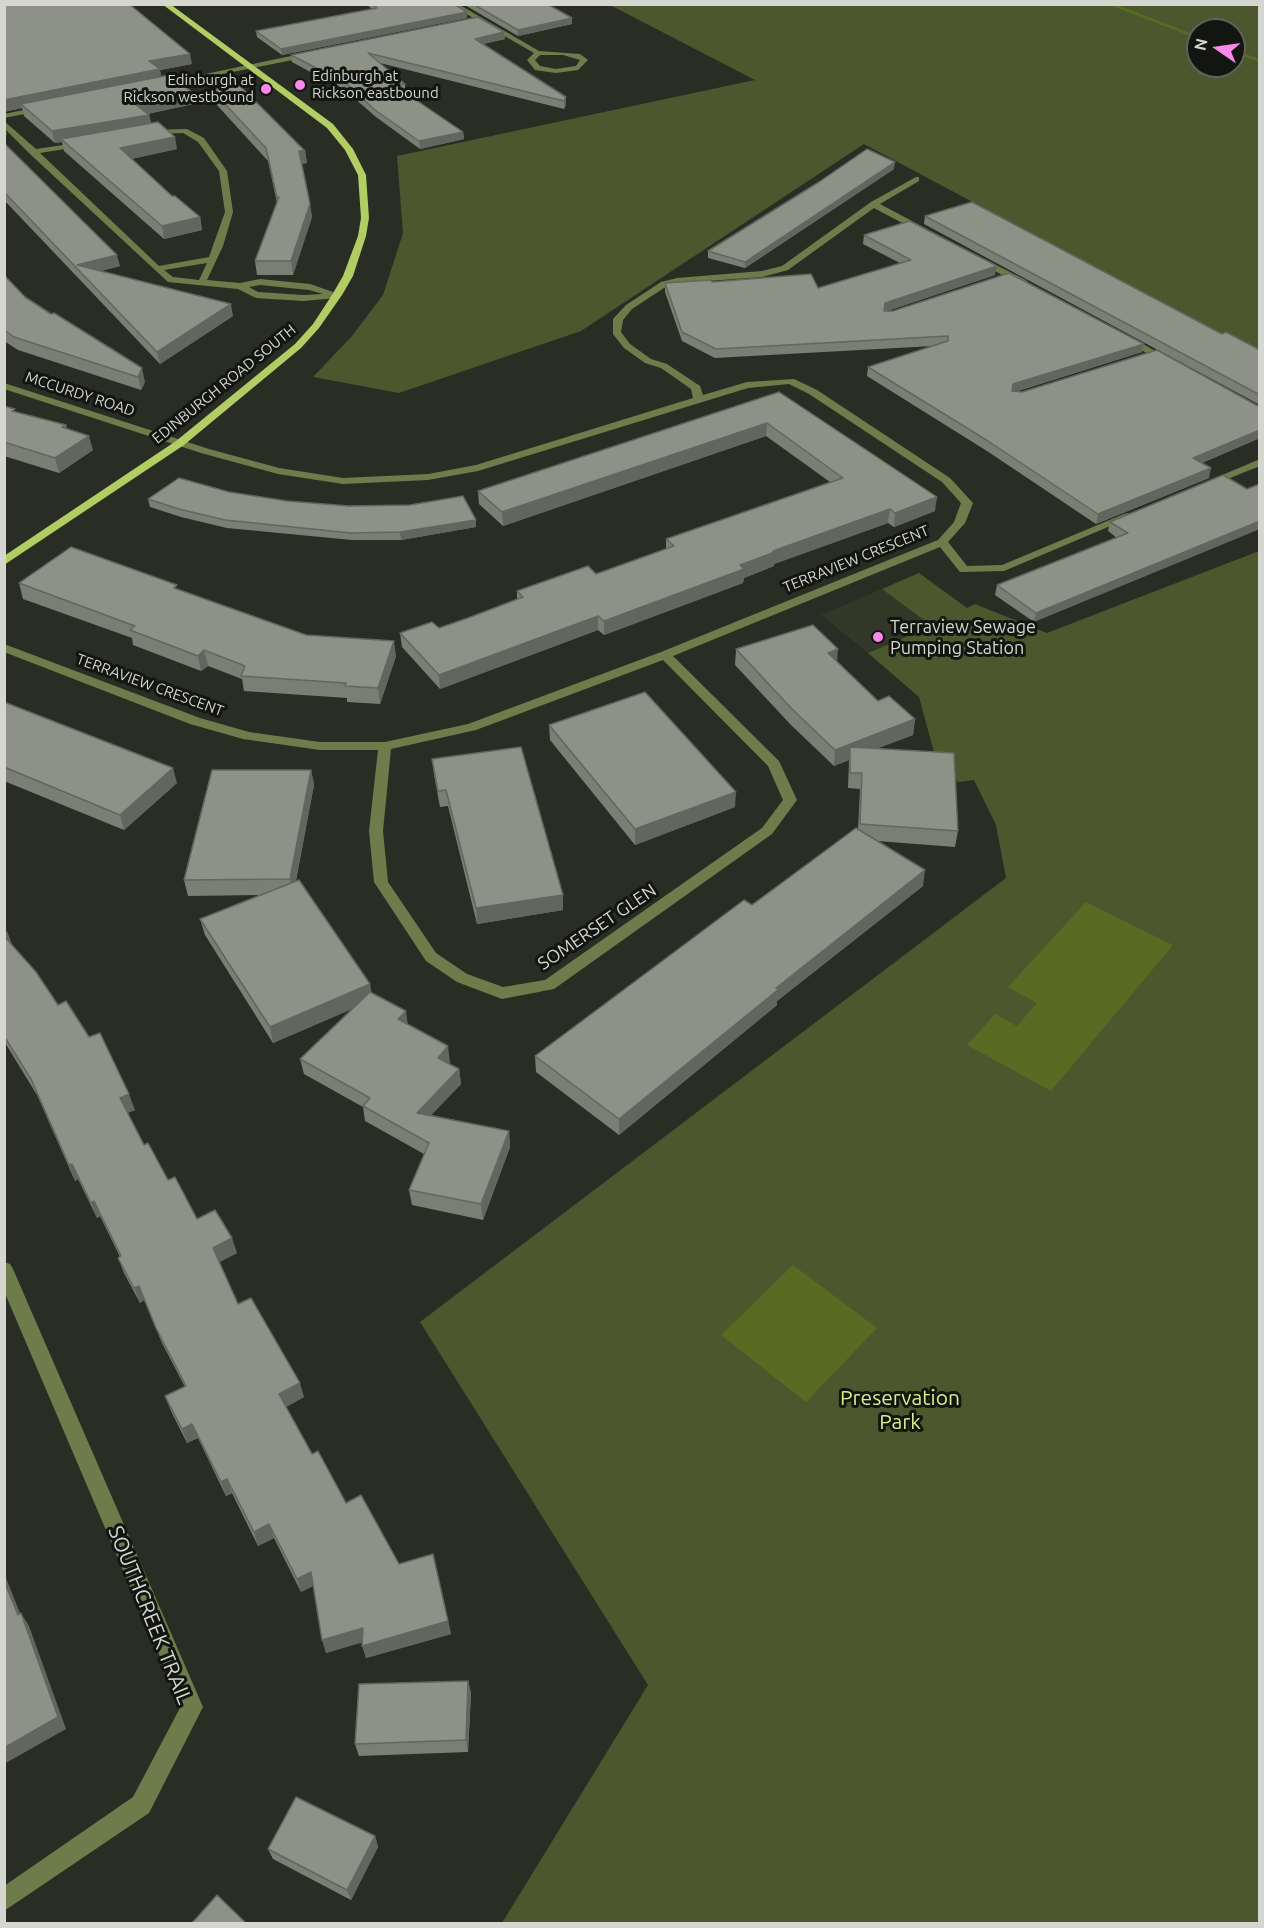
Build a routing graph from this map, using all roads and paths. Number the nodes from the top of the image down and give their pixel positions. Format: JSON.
{"nodes":[{"id":1,"x":165,"y":4,"type":"edge"},
{"id":2,"x":452,"y":4,"type":"edge"},
{"id":3,"x":479,"y":20,"type":"junction"},
{"id":4,"x":466,"y":22,"type":"edge"},
{"id":5,"x":314,"y":53,"type":"edge"},
{"id":6,"x":538,"y":53,"type":"junction"},
{"id":7,"x":250,"y":66,"type":"junction"},
{"id":8,"x":151,"y":86,"type":"edge"},
{"id":9,"x":50,"y":107,"type":"edge"},
{"id":10,"x":4,"y":116,"type":"edge"},
{"id":11,"x":4,"y":123,"type":"edge"},
{"id":12,"x":138,"y":134,"type":"edge"},
{"id":13,"x":92,"y":142,"type":"edge"},
{"id":14,"x":33,"y":152,"type":"junction"},
{"id":15,"x":916,"y":179,"type":"dead end"},
{"id":16,"x":874,"y":204,"type":"junction"},
{"id":17,"x":937,"y":237,"type":"edge"},
{"id":18,"x":968,"y":254,"type":"edge"},
{"id":19,"x":213,"y":259,"type":"junction"},
{"id":20,"x":156,"y":269,"type":"junction"},
{"id":21,"x":1010,"y":275,"type":"junction"},
{"id":22,"x":999,"y":279,"type":"edge"},
{"id":23,"x":201,"y":284,"type":"junction"},
{"id":24,"x":1031,"y":286,"type":"edge"},
{"id":25,"x":337,"y":295,"type":"junction"},
{"id":26,"x":1114,"y":332,"type":"edge"},
{"id":27,"x":1156,"y":354,"type":"junction"},
{"id":28,"x":1145,"y":357,"type":"edge"},
{"id":29,"x":1176,"y":366,"type":"edge"},
{"id":30,"x":4,"y":386,"type":"edge"},
{"id":31,"x":699,"y":401,"type":"junction"},
{"id":32,"x":180,"y":443,"type":"junction"},
{"id":33,"x":1260,"y":462,"type":"edge"},
{"id":34,"x":1196,"y":488,"type":"edge"},
{"id":35,"x":1142,"y":510,"type":"edge"},
{"id":36,"x":942,"y":542,"type":"junction"},
{"id":37,"x":4,"y":562,"type":"edge"},
{"id":38,"x":4,"y":648,"type":"edge"},
{"id":39,"x":665,"y":656,"type":"junction"},
{"id":40,"x":385,"y":746,"type":"junction"},
{"id":41,"x":4,"y":1269,"type":"edge"},
{"id":42,"x":4,"y":1900,"type":"edge"}],
"edges":[{"from":1,"to":7,"type":"main road","name":"EDINBURGH ROAD SOUTH"},
{"from":2,"to":3,"type":"street"},
{"from":3,"to":4,"type":"street"},
{"from":3,"to":6,"type":"street"},
{"from":5,"to":7,"type":"street"},
{"from":6,"to":6,"type":"street"},
{"from":7,"to":8,"type":"street"},
{"from":7,"to":25,"type":"main road","name":"EDINBURGH ROAD SOUTH"},
{"from":9,"to":10,"type":"street"},
{"from":11,"to":14,"type":"street"},
{"from":12,"to":19,"type":"street"},
{"from":13,"to":14,"type":"street"},
{"from":14,"to":20,"type":"street"},
{"from":15,"to":16,"type":"street"},
{"from":16,"to":17,"type":"street"},
{"from":16,"to":31,"type":"street"},
{"from":18,"to":21,"type":"street"},
{"from":19,"to":20,"type":"street"},
{"from":19,"to":23,"type":"street"},
{"from":20,"to":23,"type":"street"},
{"from":21,"to":22,"type":"street"},
{"from":21,"to":24,"type":"street"},
{"from":23,"to":25,"type":"street"},
{"from":25,"to":32,"type":"main road","name":"EDINBURGH ROAD SOUTH"},
{"from":26,"to":27,"type":"street"},
{"from":27,"to":28,"type":"street"},
{"from":27,"to":29,"type":"street"},
{"from":30,"to":32,"type":"street","name":"MCCURDY ROAD"},
{"from":31,"to":32,"type":"street","name":"TERRAVIEW CRESCENT"},
{"from":31,"to":36,"type":"street","name":"TERRAVIEW CRESCENT"},
{"from":32,"to":37,"type":"main road","name":"EDINBURGH ROAD SOUTH"},
{"from":33,"to":34,"type":"street"},
{"from":35,"to":36,"type":"street"},
{"from":36,"to":39,"type":"street","name":"TERRAVIEW CRESCENT"},
{"from":38,"to":40,"type":"street","name":"TERRAVIEW CRESCENT"},
{"from":39,"to":40,"type":"street","name":"TERRAVIEW CRESCENT"},
{"from":39,"to":40,"type":"street","name":"SOMERSET GLEN"},
{"from":41,"to":42,"type":"street","name":"SOUTHCREEK TRAIL"}]}
